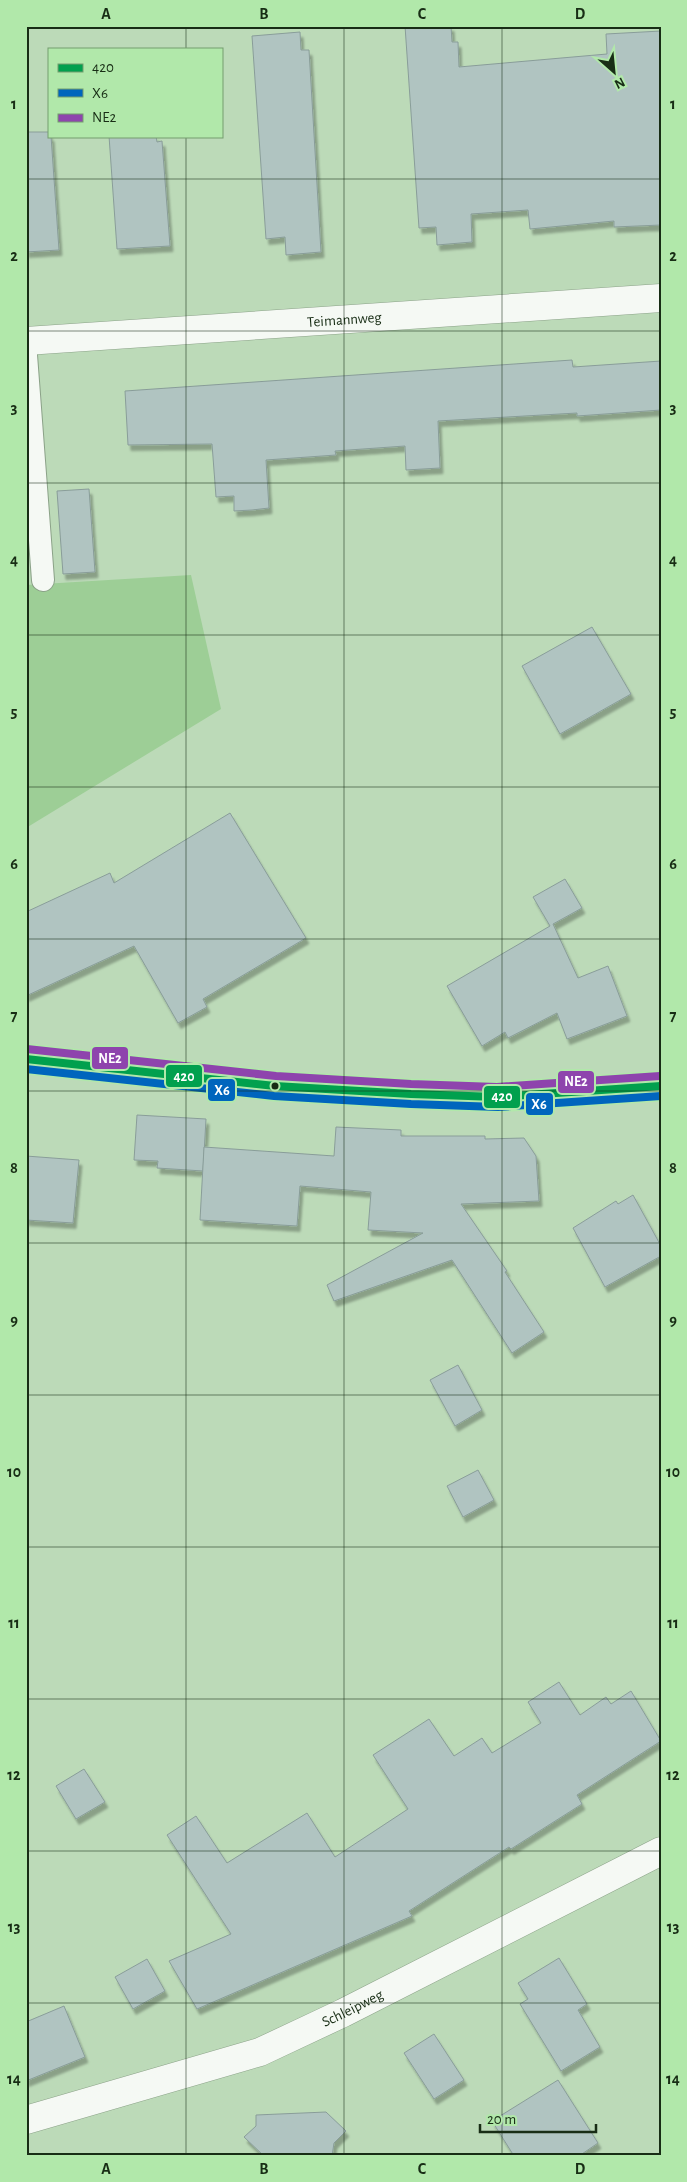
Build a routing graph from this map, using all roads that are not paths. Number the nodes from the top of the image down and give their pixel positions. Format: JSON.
{"nodes":[{"id":1,"x":661,"y":298,"type":"edge"},
{"id":2,"x":26,"y":341,"type":"edge"},
{"id":3,"x":26,"y":355,"type":"edge"},
{"id":4,"x":44,"y":580,"type":"dead end"},
{"id":5,"x":26,"y":1059,"type":"edge"},
{"id":6,"x":661,"y":1086,"type":"edge"},
{"id":7,"x":661,"y":1851,"type":"edge"},
{"id":8,"x":26,"y":2120,"type":"edge"}],
"edges":[{"from":1,"to":2,"type":"street","name":"Teimannweg"},
{"from":3,"to":4,"type":"lane"},
{"from":5,"to":6,"type":"street"},
{"from":7,"to":8,"type":"street","name":"Schleipweg"}]}
